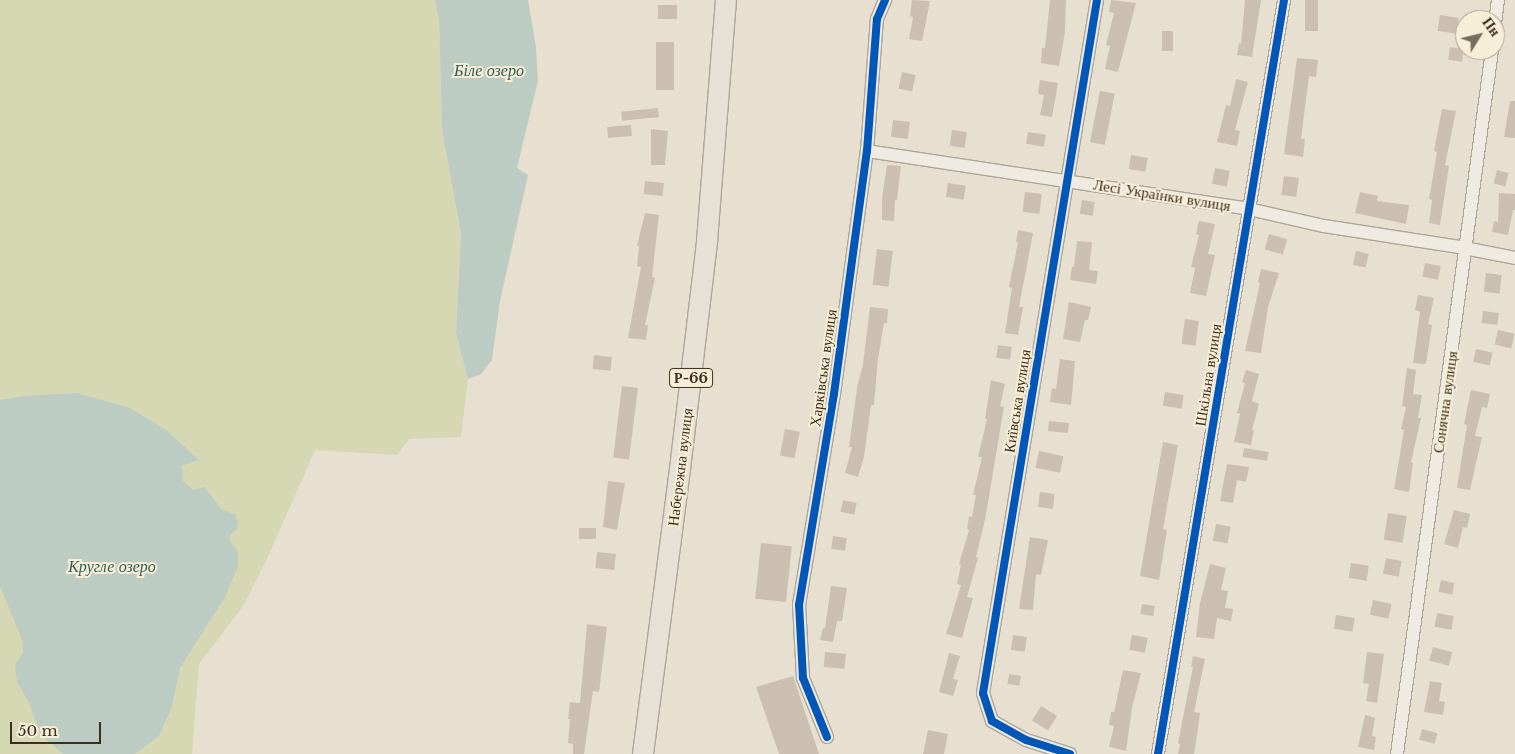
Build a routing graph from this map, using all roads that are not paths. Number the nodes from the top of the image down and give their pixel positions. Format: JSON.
{"nodes":[{"id":1,"x":726,"y":0,"type":"edge"},
{"id":2,"x":885,"y":0,"type":"edge"},
{"id":3,"x":1097,"y":0,"type":"edge"},
{"id":4,"x":1284,"y":0,"type":"edge"},
{"id":5,"x":1491,"y":60,"type":"edge"},
{"id":6,"x":866,"y":151,"type":"junction"},
{"id":7,"x":1067,"y":180,"type":"junction"},
{"id":8,"x":1249,"y":209,"type":"junction"},
{"id":9,"x":1466,"y":248,"type":"junction"},
{"id":10,"x":1515,"y":258,"type":"edge"},
{"id":11,"x":827,"y":737,"type":"dead end"},
{"id":12,"x":643,"y":754,"type":"edge"},
{"id":13,"x":1070,"y":754,"type":"edge"},
{"id":14,"x":1158,"y":754,"type":"edge"},
{"id":15,"x":1397,"y":754,"type":"edge"}],
"edges":[{"from":1,"to":12,"type":"main road","name":"Набережна вулиця","number":"Р-66"},
{"from":2,"to":6,"type":"street","name":"Харківська вулиця"},
{"from":3,"to":7,"type":"street","name":"Київська вулиця"},
{"from":4,"to":8,"type":"street","name":"Шкільна вулиця"},
{"from":5,"to":9,"type":"street","name":"Сонячна вулиця"},
{"from":6,"to":7,"type":"street","name":"Лесі Українки вулиця"},
{"from":6,"to":11,"type":"street","name":"Харківська вулиця"},
{"from":7,"to":8,"type":"street","name":"Лесі Українки вулиця"},
{"from":7,"to":13,"type":"street","name":"Київська вулиця"},
{"from":8,"to":9,"type":"street","name":"Лесі Українки вулиця"},
{"from":8,"to":14,"type":"street","name":"Шкільна вулиця"},
{"from":9,"to":10,"type":"street","name":"Лесі Українки вулиця"},
{"from":9,"to":15,"type":"street","name":"Сонячна вулиця"}]}
